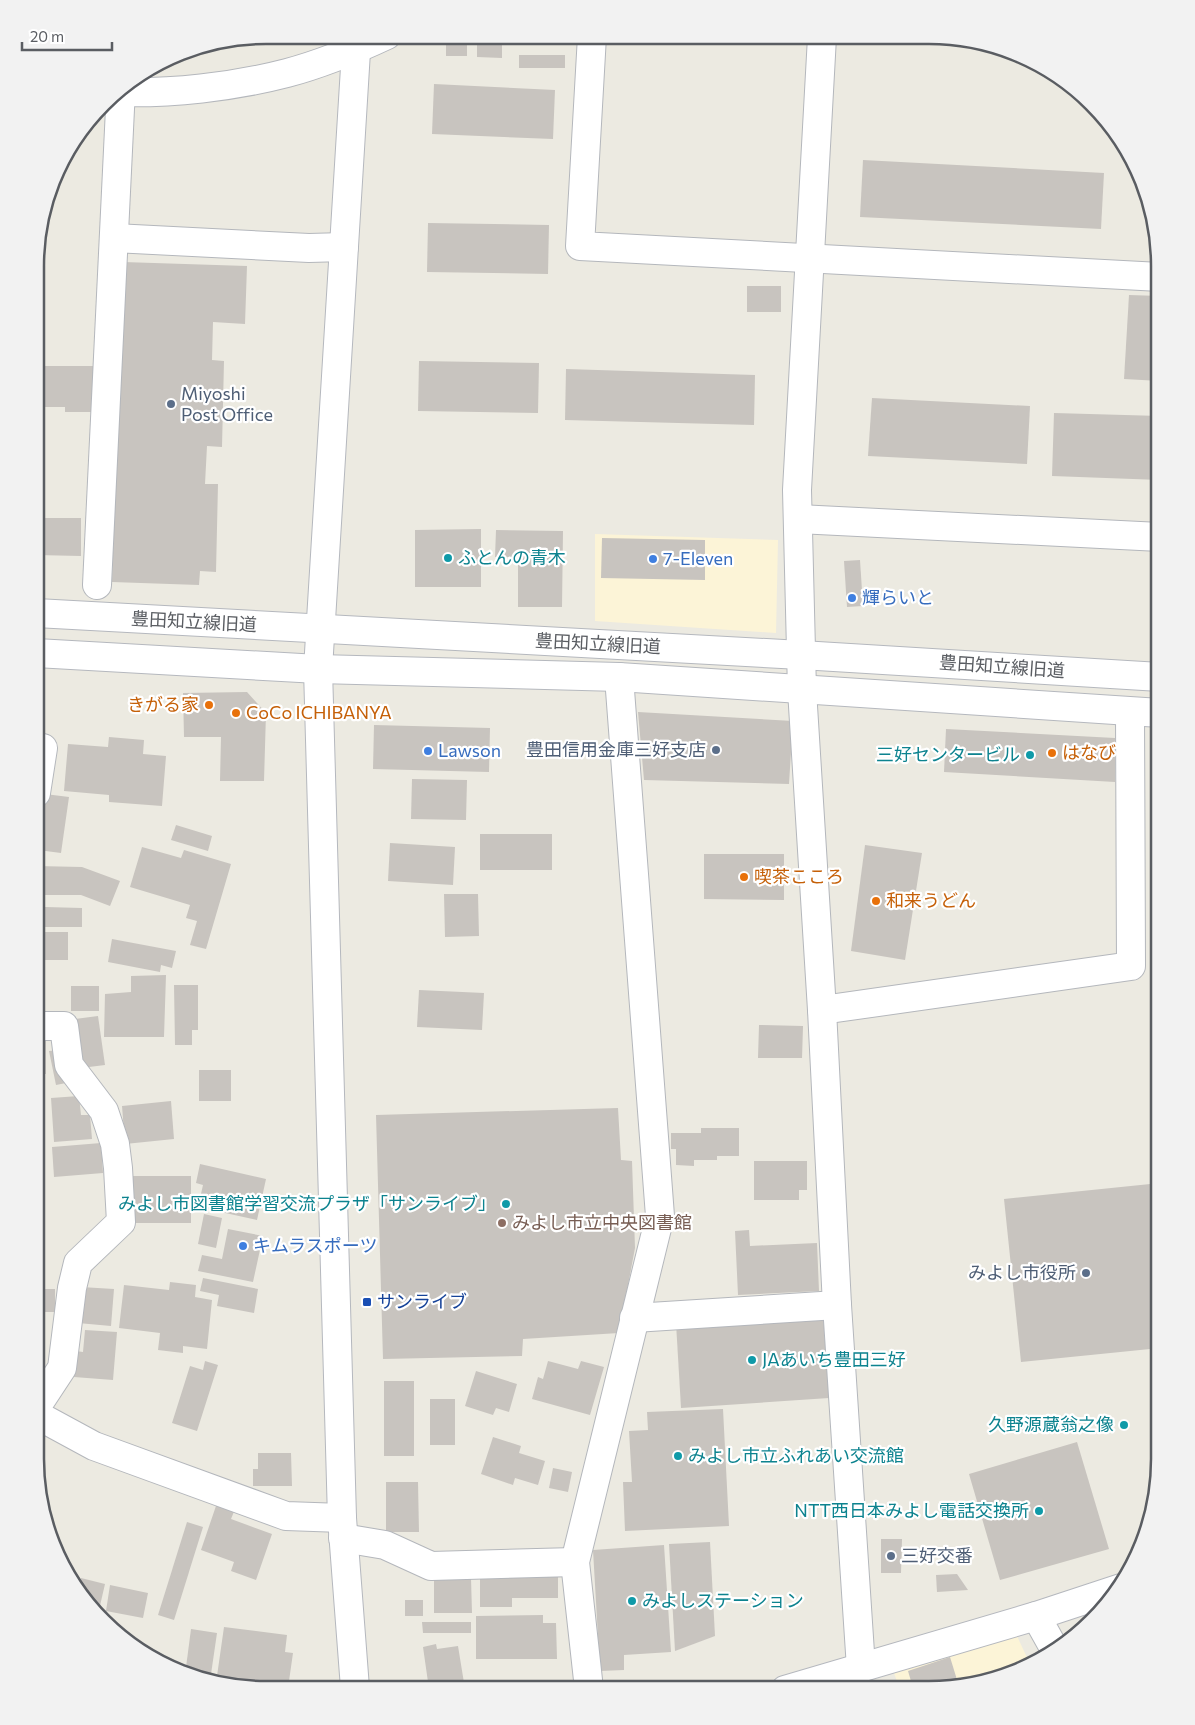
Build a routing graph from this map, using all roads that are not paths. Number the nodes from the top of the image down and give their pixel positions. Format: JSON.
{"nodes":[{"id":1,"x":352,"y":44,"type":"edge"},
{"id":2,"x":356,"y":44,"type":"edge"},
{"id":3,"x":592,"y":44,"type":"edge"},
{"id":4,"x":822,"y":44,"type":"edge"},
{"id":5,"x":130,"y":90,"type":"edge"},
{"id":6,"x":119,"y":99,"type":"edge"},
{"id":7,"x":114,"y":238,"type":"junction"},
{"id":8,"x":344,"y":247,"type":"junction"},
{"id":9,"x":809,"y":259,"type":"junction"},
{"id":10,"x":1151,"y":278,"type":"edge"},
{"id":11,"x":798,"y":519,"type":"junction"},
{"id":12,"x":1151,"y":537,"type":"edge"},
{"id":13,"x":96,"y":585,"type":"dead end"},
{"id":14,"x":44,"y":613,"type":"edge"},
{"id":15,"x":320,"y":629,"type":"junction"},
{"id":16,"x":44,"y":653,"type":"edge"},
{"id":17,"x":801,"y":655,"type":"junction"},
{"id":18,"x":318,"y":668,"type":"junction"},
{"id":19,"x":1151,"y":676,"type":"edge"},
{"id":20,"x":619,"y":678,"type":"junction"},
{"id":21,"x":802,"y":690,"type":"junction"},
{"id":22,"x":1130,"y":712,"type":"junction"},
{"id":23,"x":1151,"y":713,"type":"edge"},
{"id":24,"x":822,"y":1010,"type":"junction"},
{"id":25,"x":44,"y":1026,"type":"edge"},
{"id":26,"x":837,"y":1305,"type":"junction"},
{"id":27,"x":634,"y":1318,"type":"junction"},
{"id":28,"x":44,"y":1395,"type":"edge"},
{"id":29,"x":44,"y":1419,"type":"edge"},
{"id":30,"x":343,"y":1528,"type":"junction"},
{"id":31,"x":575,"y":1562,"type":"junction"},
{"id":32,"x":1107,"y":1593,"type":"edge"},
{"id":33,"x":1036,"y":1616,"type":"junction"},
{"id":34,"x":1053,"y":1644,"type":"edge"},
{"id":35,"x":861,"y":1668,"type":"junction"},
{"id":36,"x":354,"y":1681,"type":"edge"},
{"id":37,"x":588,"y":1681,"type":"edge"},
{"id":38,"x":832,"y":1681,"type":"edge"}],
"edges":[{"from":1,"to":5,"type":"street"},
{"from":2,"to":8,"type":"street"},
{"from":3,"to":9,"type":"street"},
{"from":4,"to":9,"type":"street"},
{"from":6,"to":7,"type":"street"},
{"from":7,"to":8,"type":"street"},
{"from":7,"to":13,"type":"street"},
{"from":8,"to":15,"type":"street"},
{"from":9,"to":10,"type":"street"},
{"from":9,"to":11,"type":"street"},
{"from":11,"to":12,"type":"street"},
{"from":11,"to":17,"type":"street"},
{"from":14,"to":15,"type":"street","name":"豊田知立線旧道"},
{"from":15,"to":17,"type":"street","name":"豊田知立線旧道"},
{"from":15,"to":18,"type":"street"},
{"from":16,"to":18,"type":"street","name":"豊田知立線旧道"},
{"from":17,"to":19,"type":"street","name":"豊田知立線旧道"},
{"from":17,"to":21,"type":"street"},
{"from":18,"to":20,"type":"street","name":"豊田知立線旧道"},
{"from":18,"to":30,"type":"street"},
{"from":20,"to":21,"type":"street","name":"豊田知立線旧道"},
{"from":20,"to":27,"type":"street"},
{"from":21,"to":22,"type":"street","name":"豊田知立線旧道"},
{"from":21,"to":24,"type":"street"},
{"from":22,"to":23,"type":"street","name":"豊田知立線旧道"},
{"from":22,"to":24,"type":"street"},
{"from":24,"to":26,"type":"street"},
{"from":25,"to":28,"type":"street"},
{"from":26,"to":27,"type":"street"},
{"from":26,"to":35,"type":"street"},
{"from":27,"to":31,"type":"street"},
{"from":29,"to":30,"type":"street"},
{"from":30,"to":31,"type":"street"},
{"from":30,"to":36,"type":"street"},
{"from":31,"to":37,"type":"street"},
{"from":32,"to":33,"type":"street"},
{"from":33,"to":34,"type":"street"},
{"from":33,"to":35,"type":"street"},
{"from":35,"to":38,"type":"street"}]}
